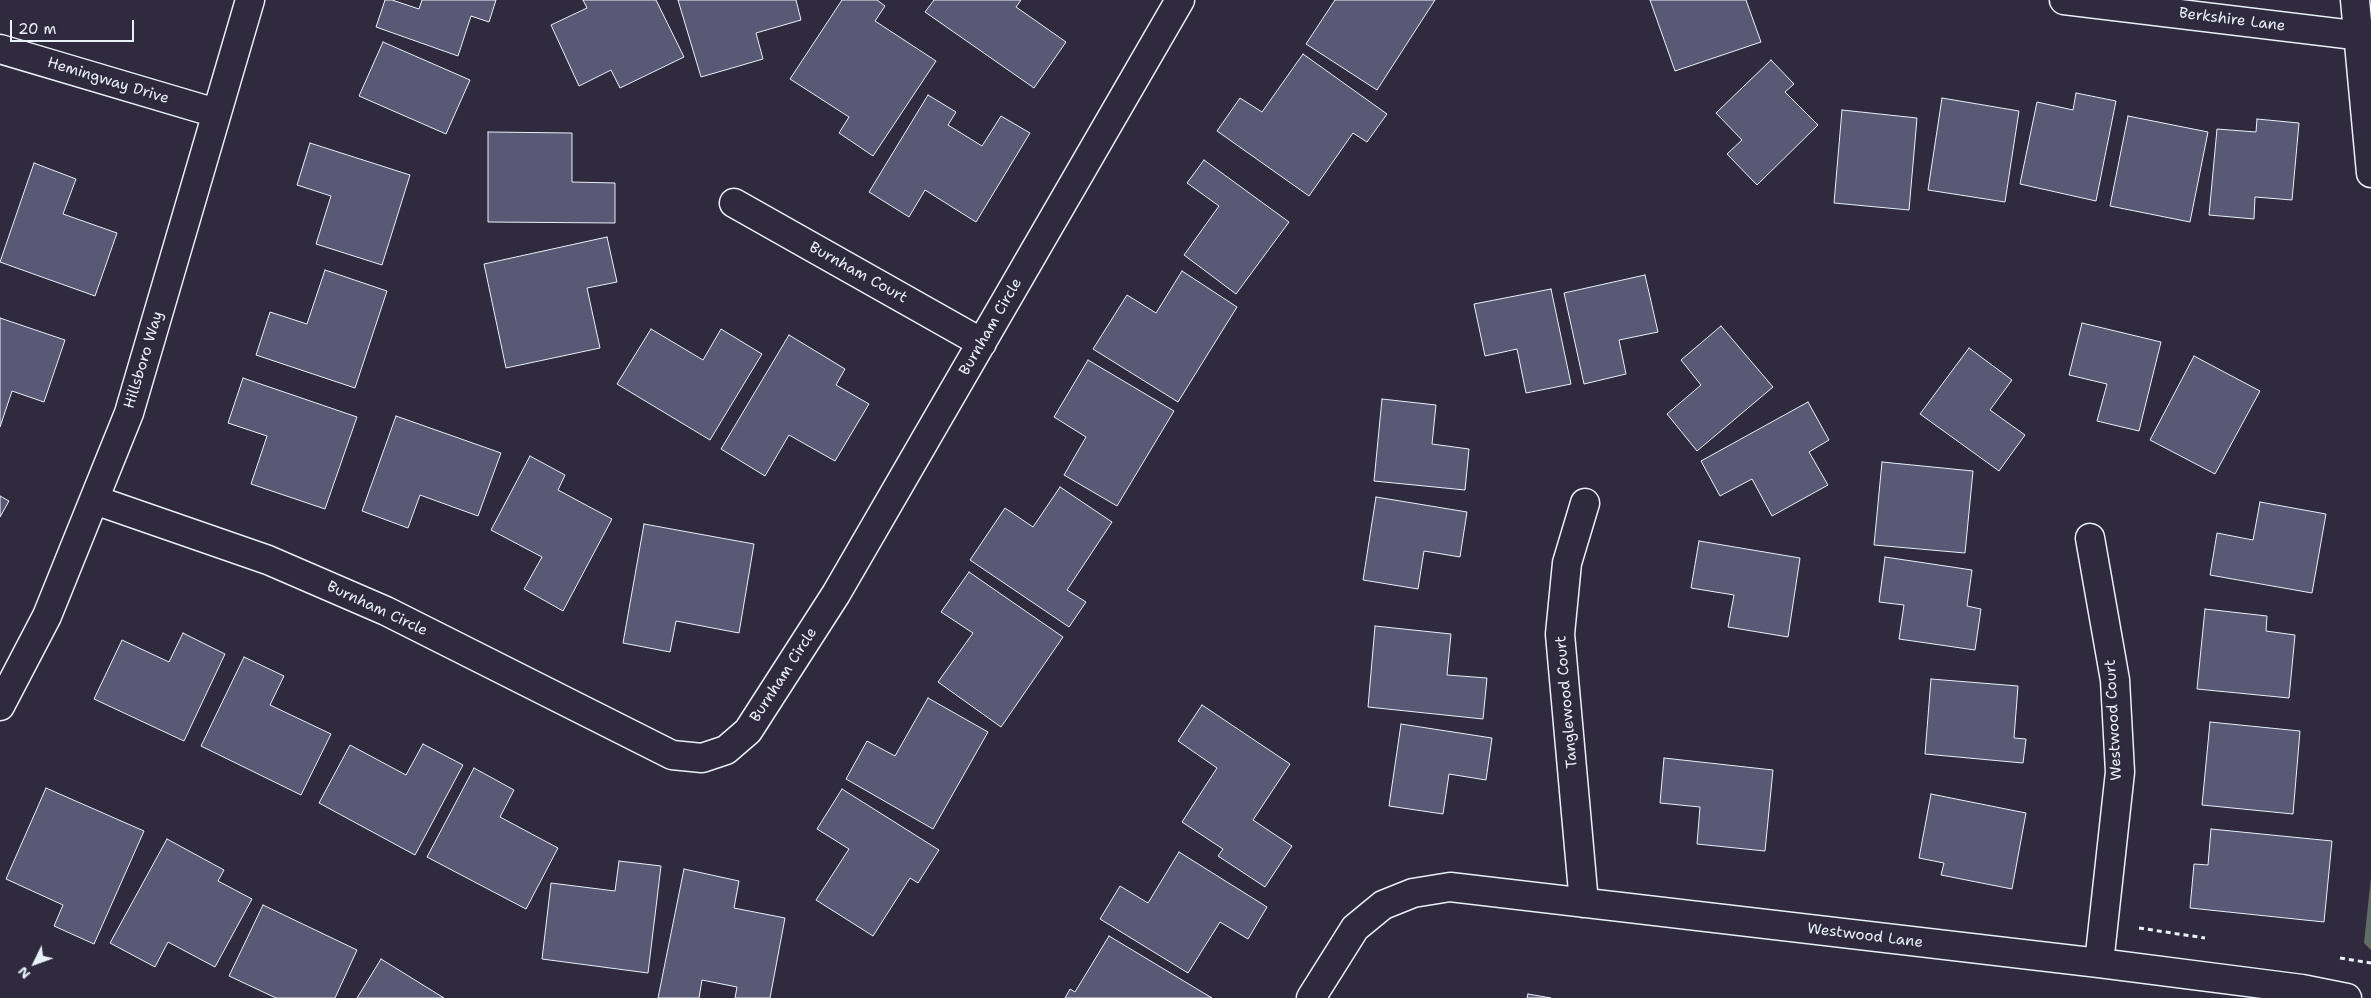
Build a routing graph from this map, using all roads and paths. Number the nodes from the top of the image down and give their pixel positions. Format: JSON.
{"nodes":[{"id":1,"x":250,"y":0,"type":"edge"},
{"id":2,"x":1180,"y":0,"type":"edge"},
{"id":3,"x":2064,"y":0,"type":"edge"},
{"id":4,"x":2355,"y":0,"type":"edge"},
{"id":5,"x":2365,"y":37,"type":"edge"},
{"id":6,"x":0,"y":49,"type":"edge"},
{"id":7,"x":216,"y":113,"type":"junction"},
{"id":8,"x":2371,"y":173,"type":"edge"},
{"id":9,"x":734,"y":204,"type":"dead end"},
{"id":10,"x":982,"y":343,"type":"junction"},
{"id":11,"x":95,"y":500,"type":"junction"},
{"id":12,"x":1585,"y":503,"type":"dead end"},
{"id":13,"x":2090,"y":538,"type":"dead end"},
{"id":14,"x":0,"y":706,"type":"edge"},
{"id":15,"x":1584,"y":903,"type":"junction"},
{"id":16,"x":2099,"y":963,"type":"junction"},
{"id":17,"x":1311,"y":998,"type":"edge"},
{"id":18,"x":2347,"y":998,"type":"edge"}],
"edges":[{"from":1,"to":7,"type":"street","name":"Hillsboro Way"},
{"from":2,"to":10,"type":"street","name":"Burnham Circle"},
{"from":3,"to":5,"type":"street","name":"Berkshire Lane"},
{"from":4,"to":5,"type":"street"},
{"from":5,"to":8,"type":"street"},
{"from":6,"to":7,"type":"street","name":"Hemingway Drive"},
{"from":7,"to":11,"type":"street","name":"Hillsboro Way"},
{"from":9,"to":10,"type":"street","name":"Burnham Court"},
{"from":10,"to":11,"type":"street","name":"Burnham Circle"},
{"from":11,"to":14,"type":"street","name":"Hillsboro Way"},
{"from":12,"to":15,"type":"street","name":"Tanglewood Court"},
{"from":13,"to":16,"type":"street","name":"Westwood Court"},
{"from":15,"to":16,"type":"street","name":"Westwood Lane"},
{"from":15,"to":17,"type":"street","name":"Westwood Lane"},
{"from":16,"to":18,"type":"street","name":"Westwood Lane"}]}
